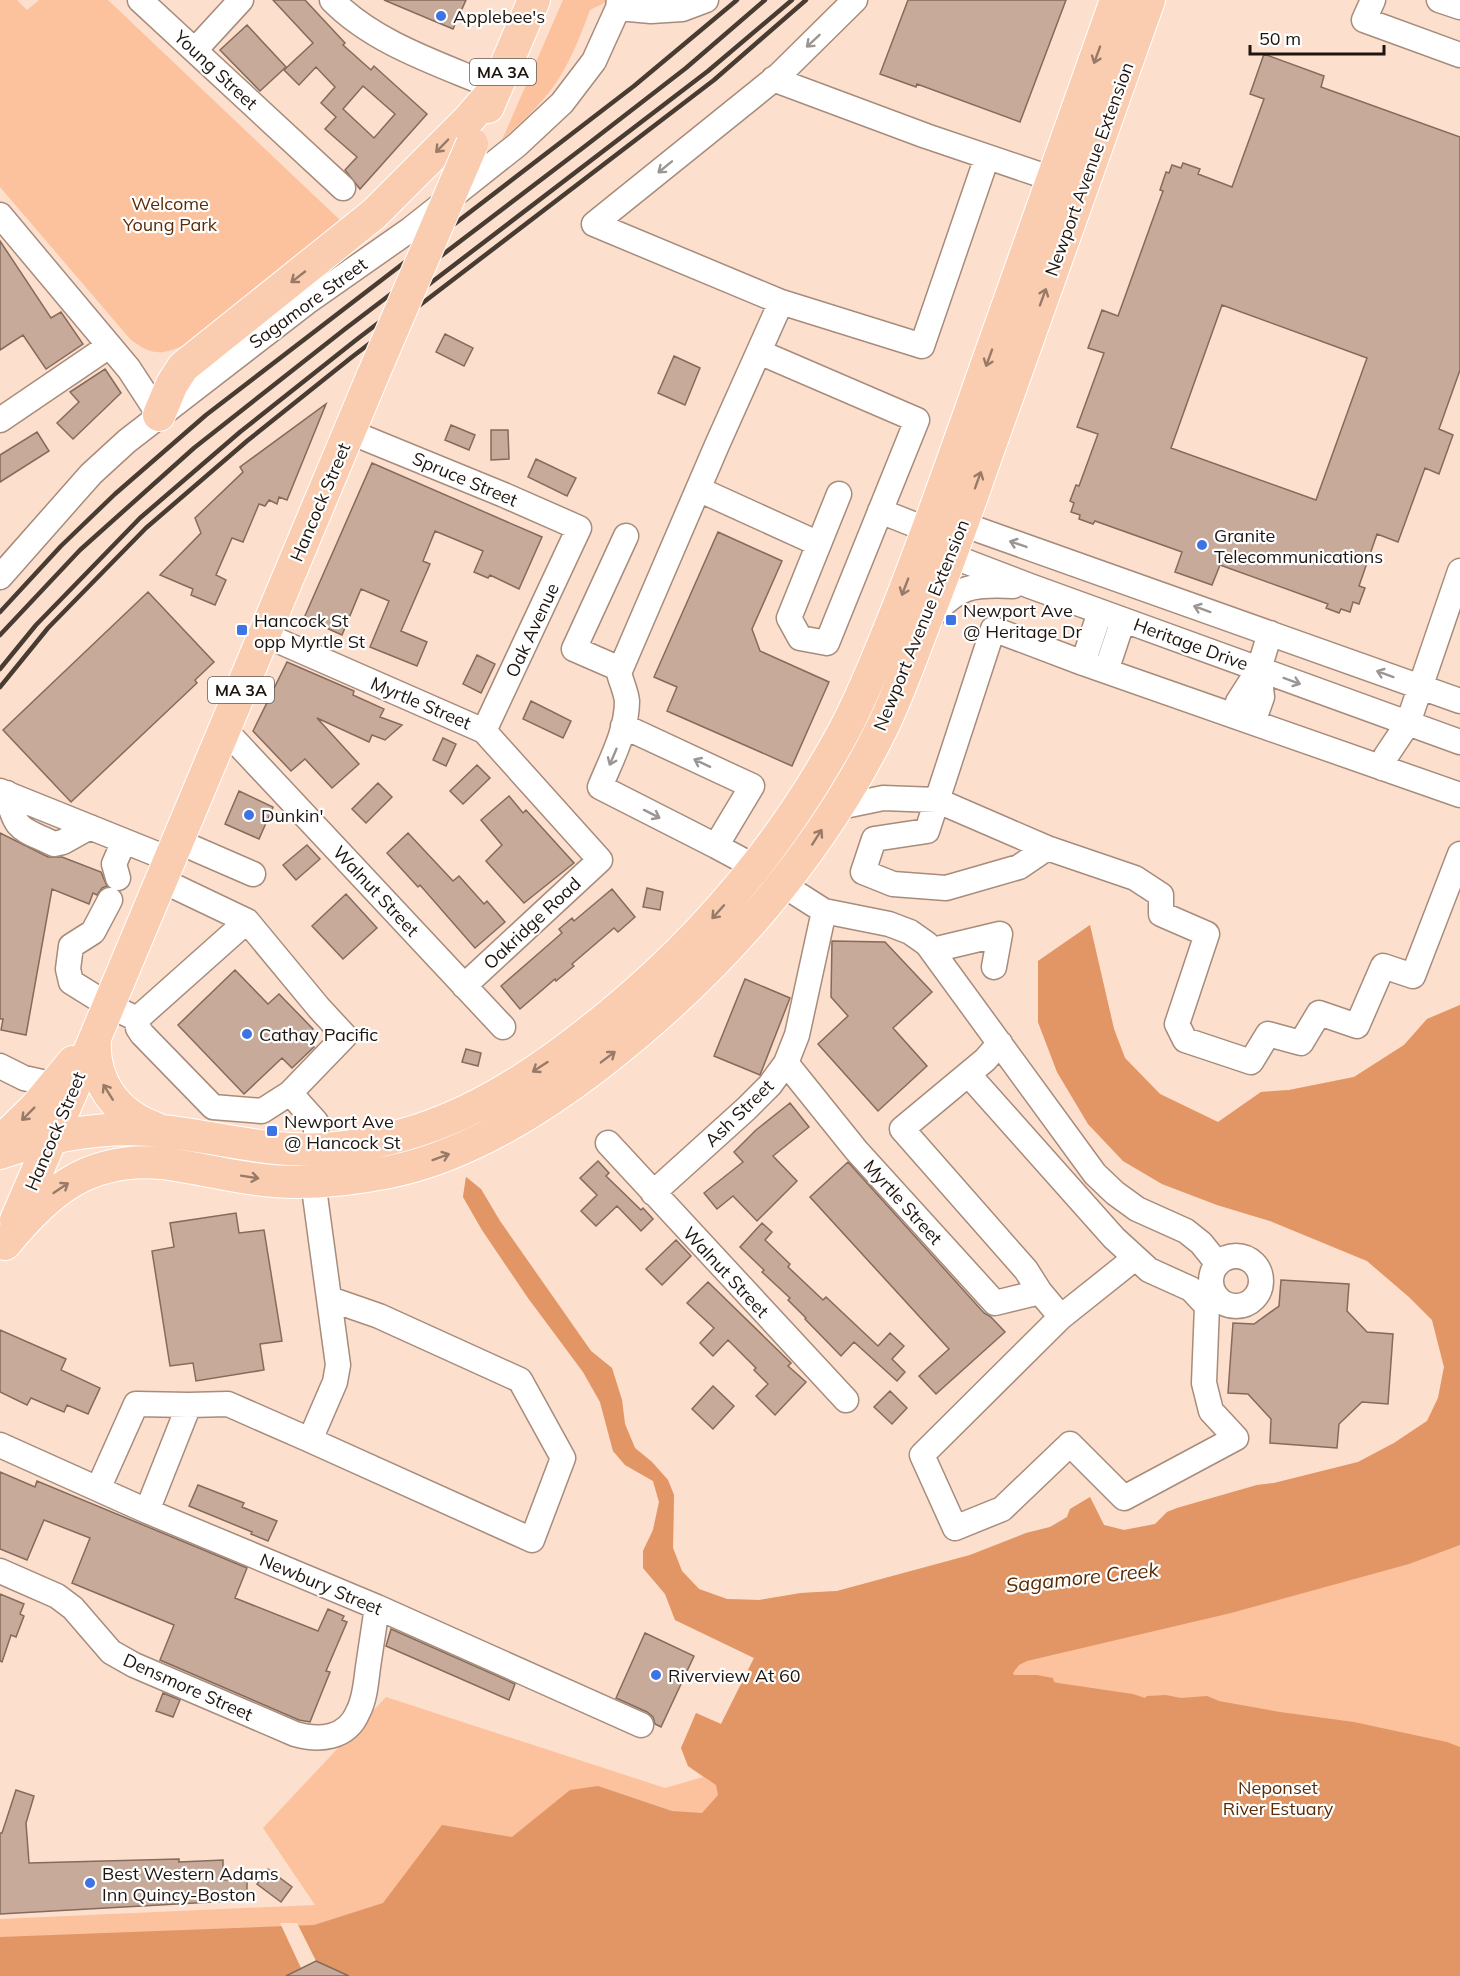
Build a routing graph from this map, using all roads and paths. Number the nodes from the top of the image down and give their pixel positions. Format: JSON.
{"nodes":[{"id":1,"x":140,"y":0,"type":"edge"},
{"id":2,"x":241,"y":0,"type":"edge"},
{"id":3,"x":534,"y":0,"type":"edge"},
{"id":4,"x":706,"y":0,"type":"edge"},
{"id":5,"x":855,"y":0,"type":"edge"},
{"id":6,"x":1116,"y":0,"type":"edge"},
{"id":7,"x":1373,"y":0,"type":"edge"},
{"id":8,"x":1439,"y":0,"type":"edge"},
{"id":9,"x":336,"y":2,"type":"edge"},
{"id":10,"x":619,"y":4,"type":"edge"},
{"id":11,"x":1150,"y":4,"type":"edge"},
{"id":12,"x":1460,"y":7,"type":"edge"},
{"id":13,"x":195,"y":50,"type":"junction"},
{"id":14,"x":1460,"y":55,"type":"edge"},
{"id":15,"x":773,"y":79,"type":"junction"},
{"id":16,"x":496,"y":88,"type":"junction"},
{"id":17,"x":987,"y":157,"type":"junction"},
{"id":18,"x":1053,"y":179,"type":"junction"},
{"id":19,"x":343,"y":188,"type":"dead end"},
{"id":20,"x":0,"y":215,"type":"edge"},
{"id":21,"x":781,"y":302,"type":"junction"},
{"id":22,"x":109,"y":346,"type":"junction"},
{"id":23,"x":759,"y":352,"type":"junction"},
{"id":24,"x":159,"y":415,"type":"junction"},
{"id":25,"x":0,"y":420,"type":"edge"},
{"id":26,"x":350,"y":432,"type":"junction"},
{"id":27,"x":698,"y":489,"type":"junction"},
{"id":28,"x":839,"y":494,"type":"dead end"},
{"id":29,"x":880,"y":511,"type":"junction"},
{"id":30,"x":579,"y":528,"type":"joint"},
{"id":31,"x":936,"y":528,"type":"junction"},
{"id":32,"x":626,"y":536,"type":"dead end"},
{"id":33,"x":819,"y":544,"type":"junction"},
{"id":34,"x":952,"y":555,"type":"junction"},
{"id":35,"x":1460,"y":571,"type":"edge"},
{"id":36,"x":0,"y":576,"type":"edge"},
{"id":37,"x":1030,"y":586,"type":"junction"},
{"id":38,"x":1100,"y":612,"type":"junction"},
{"id":39,"x":1123,"y":620,"type":"junction"},
{"id":40,"x":924,"y":624,"type":"junction"},
{"id":41,"x":1270,"y":633,"type":"junction"},
{"id":42,"x":265,"y":635,"type":"junction"},
{"id":43,"x":1083,"y":663,"type":"junction"},
{"id":44,"x":620,"y":669,"type":"junction"},
{"id":45,"x":1259,"y":669,"type":"junction"},
{"id":46,"x":1106,"y":671,"type":"junction"},
{"id":47,"x":1420,"y":687,"type":"junction"},
{"id":48,"x":1460,"y":701,"type":"edge"},
{"id":49,"x":1243,"y":719,"type":"junction"},
{"id":50,"x":1408,"y":723,"type":"junction"},
{"id":51,"x":623,"y":726,"type":"junction"},
{"id":52,"x":224,"y":729,"type":"junction"},
{"id":53,"x":484,"y":730,"type":"junction"},
{"id":54,"x":1460,"y":742,"type":"edge"},
{"id":55,"x":1391,"y":771,"type":"junction"},
{"id":56,"x":3,"y":792,"type":"edge"},
{"id":57,"x":1460,"y":795,"type":"edge"},
{"id":58,"x":841,"y":799,"type":"junction"},
{"id":59,"x":936,"y":800,"type":"junction"},
{"id":60,"x":124,"y":841,"type":"junction"},
{"id":61,"x":716,"y":846,"type":"junction"},
{"id":62,"x":1047,"y":848,"type":"junction"},
{"id":63,"x":1460,"y":854,"type":"edge"},
{"id":64,"x":169,"y":860,"type":"junction"},
{"id":65,"x":600,"y":860,"type":"joint"},
{"id":66,"x":755,"y":867,"type":"junction"},
{"id":67,"x":253,"y":874,"type":"dead end"},
{"id":68,"x":783,"y":884,"type":"junction"},
{"id":69,"x":824,"y":911,"type":"junction"},
{"id":70,"x":247,"y":921,"type":"junction"},
{"id":71,"x":933,"y":951,"type":"junction"},
{"id":72,"x":994,"y":967,"type":"dead end"},
{"id":73,"x":465,"y":986,"type":"junction"},
{"id":74,"x":108,"y":1005,"type":"junction"},
{"id":75,"x":137,"y":1019,"type":"junction"},
{"id":76,"x":503,"y":1027,"type":"dead end"},
{"id":77,"x":95,"y":1038,"type":"junction"},
{"id":78,"x":1000,"y":1043,"type":"junction"},
{"id":79,"x":786,"y":1063,"type":"junction"},
{"id":80,"x":0,"y":1066,"type":"edge"},
{"id":81,"x":968,"y":1074,"type":"junction"},
{"id":82,"x":55,"y":1085,"type":"junction"},
{"id":83,"x":290,"y":1093,"type":"junction"},
{"id":84,"x":173,"y":1132,"type":"junction"},
{"id":85,"x":52,"y":1138,"type":"junction"},
{"id":86,"x":0,"y":1142,"type":"edge"},
{"id":87,"x":608,"y":1143,"type":"dead end"},
{"id":88,"x":320,"y":1149,"type":"junction"},
{"id":89,"x":0,"y":1154,"type":"edge"},
{"id":90,"x":313,"y":1181,"type":"junction"},
{"id":91,"x":653,"y":1192,"type":"junction"},
{"id":92,"x":0,"y":1195,"type":"edge"},
{"id":93,"x":3,"y":1250,"type":"edge"},
{"id":94,"x":1135,"y":1258,"type":"junction"},
{"id":95,"x":1218,"y":1264,"type":"junction"},
{"id":96,"x":1040,"y":1292,"type":"junction"},
{"id":97,"x":330,"y":1299,"type":"junction"},
{"id":98,"x":1212,"y":1302,"type":"junction"},
{"id":99,"x":1061,"y":1317,"type":"junction"},
{"id":100,"x":846,"y":1400,"type":"dead end"},
{"id":101,"x":189,"y":1405,"type":"junction"},
{"id":102,"x":310,"y":1440,"type":"junction"},
{"id":103,"x":0,"y":1445,"type":"edge"},
{"id":104,"x":98,"y":1489,"type":"junction"},
{"id":105,"x":147,"y":1511,"type":"junction"},
{"id":106,"x":0,"y":1571,"type":"edge"},
{"id":107,"x":377,"y":1607,"type":"junction"},
{"id":108,"x":641,"y":1725,"type":"dead end"}],
"edges":[{"from":1,"to":13,"type":"street","name":"Young Street"},
{"from":2,"to":13,"type":"street"},
{"from":3,"to":16,"type":"main road","name":"Hancock Street","number":"MA 3A"},
{"from":4,"to":10,"type":"street"},
{"from":5,"to":15,"type":"street","one_way":true},
{"from":6,"to":18,"type":"main road","name":"Newport Avenue Extension","one_way":true},
{"from":7,"to":14,"type":"street"},
{"from":8,"to":12,"type":"street"},
{"from":9,"to":16,"type":"street"},
{"from":10,"to":24,"type":"street","name":"Sagamore Street"},
{"from":31,"to":11,"type":"main road","name":"Newport Avenue Extension","one_way":true},
{"from":13,"to":19,"type":"street","name":"Young Street"},
{"from":15,"to":17,"type":"street"},
{"from":15,"to":21,"type":"street","one_way":true},
{"from":16,"to":24,"type":"main road","one_way":true},
{"from":16,"to":26,"type":"main road","name":"Hancock Street","number":"MA 3A","bridge":true},
{"from":17,"to":18,"type":"street"},
{"from":17,"to":21,"type":"street"},
{"from":18,"to":31,"type":"main road","name":"Newport Avenue Extension","one_way":true},
{"from":20,"to":22,"type":"street"},
{"from":21,"to":23,"type":"street"},
{"from":22,"to":24,"type":"street"},
{"from":22,"to":25,"type":"street"},
{"from":23,"to":27,"type":"street"},
{"from":23,"to":29,"type":"street"},
{"from":24,"to":36,"type":"street","name":"Sagamore Street"},
{"from":26,"to":30,"type":"street","name":"Spruce Street"},
{"from":26,"to":42,"type":"main road","name":"Hancock Street","number":"MA 3A"},
{"from":27,"to":33,"type":"street"},
{"from":27,"to":44,"type":"street"},
{"from":28,"to":33,"type":"street"},
{"from":29,"to":31,"type":"street","name":"Heritage Drive"},
{"from":29,"to":33,"type":"street"},
{"from":30,"to":53,"type":"street","name":"Oak Avenue"},
{"from":31,"to":34,"type":"main road","name":"Newport Avenue Extension"},
{"from":41,"to":31,"type":"street","name":"Heritage Drive","one_way":true},
{"from":31,"to":66,"type":"main road","name":"Newport Avenue Extension","one_way":true},
{"from":32,"to":44,"type":"street"},
{"from":34,"to":37,"type":"street","name":"Heritage Drive"},
{"from":34,"to":40,"type":"main road","name":"Newport Avenue Extension"},
{"from":35,"to":47,"type":"street"},
{"from":37,"to":38,"type":"street","name":"Heritage Drive"},
{"from":37,"to":40,"type":"street"},
{"from":38,"to":39,"type":"street","name":"Heritage Drive"},
{"from":38,"to":43,"type":"street"},
{"from":39,"to":45,"type":"street","name":"Heritage Drive"},
{"from":39,"to":46,"type":"street"},
{"from":40,"to":58,"type":"main road","name":"Newport Avenue Extension"},
{"from":41,"to":45,"type":"street"},
{"from":47,"to":41,"type":"street","name":"Heritage Drive","one_way":true},
{"from":42,"to":52,"type":"main road","name":"Hancock Street","number":"MA 3A"},
{"from":42,"to":53,"type":"street","name":"Myrtle Street"},
{"from":43,"to":46,"type":"street"},
{"from":43,"to":59,"type":"street"},
{"from":44,"to":51,"type":"street"},
{"from":45,"to":49,"type":"street"},
{"from":45,"to":50,"type":"street","name":"Heritage Drive","one_way":true},
{"from":46,"to":49,"type":"street"},
{"from":47,"to":48,"type":"street","name":"Heritage Drive"},
{"from":47,"to":50,"type":"street"},
{"from":49,"to":55,"type":"street"},
{"from":50,"to":54,"type":"street","name":"Heritage Drive"},
{"from":50,"to":55,"type":"street"},
{"from":51,"to":61,"type":"street","one_way":true},
{"from":61,"to":51,"type":"street","one_way":true},
{"from":52,"to":64,"type":"main road","name":"Hancock Street","number":"MA 3A"},
{"from":52,"to":73,"type":"street","name":"Walnut Street"},
{"from":53,"to":65,"type":"street","name":"Myrtle Street"},
{"from":55,"to":57,"type":"street"},
{"from":56,"to":60,"type":"street"},
{"from":58,"to":59,"type":"street"},
{"from":68,"to":58,"type":"main road","name":"Newport Avenue Extension","one_way":true},
{"from":59,"to":62,"type":"street"},
{"from":59,"to":62,"type":"street"},
{"from":60,"to":64,"type":"street"},
{"from":60,"to":74,"type":"street"},
{"from":61,"to":66,"type":"street"},
{"from":62,"to":63,"type":"street"},
{"from":64,"to":67,"type":"street"},
{"from":64,"to":70,"type":"street"},
{"from":64,"to":74,"type":"main road","name":"Hancock Street","number":"MA 3A"},
{"from":65,"to":73,"type":"street","name":"Oakridge Road"},
{"from":66,"to":68,"type":"street"},
{"from":66,"to":88,"type":"main road","name":"Newport Avenue Extension","one_way":true},
{"from":68,"to":69,"type":"street"},
{"from":90,"to":68,"type":"main road","name":"Newport Avenue Extension","one_way":true},
{"from":69,"to":71,"type":"street"},
{"from":69,"to":79,"type":"street","name":"Ash Street"},
{"from":70,"to":75,"type":"street"},
{"from":70,"to":83,"type":"street"},
{"from":71,"to":72,"type":"street"},
{"from":71,"to":78,"type":"street"},
{"from":73,"to":76,"type":"street","name":"Walnut Street"},
{"from":74,"to":75,"type":"street"},
{"from":74,"to":77,"type":"main road","name":"Hancock Street","number":"MA 3A"},
{"from":74,"to":82,"type":"main road","name":"Hancock Street","number":"MA 3A"},
{"from":75,"to":83,"type":"street"},
{"from":84,"to":77,"type":"main road","one_way":true},
{"from":77,"to":85,"type":"main road","name":"Hancock Street","number":"MA 3A"},
{"from":78,"to":81,"type":"street"},
{"from":78,"to":95,"type":"street"},
{"from":79,"to":91,"type":"street","name":"Ash Street"},
{"from":79,"to":96,"type":"street","name":"Myrtle Street"},
{"from":80,"to":82,"type":"street"},
{"from":81,"to":94,"type":"street"},
{"from":81,"to":96,"type":"street"},
{"from":82,"to":86,"type":"main road","name":"Hancock Street","number":"MA 3A","one_way":true},
{"from":83,"to":88,"type":"street"},
{"from":84,"to":85,"type":"main road","name":"Newport Avenue Extension"},
{"from":84,"to":88,"type":"main road","name":"Newport Avenue Extension"},
{"from":85,"to":89,"type":"main road","name":"Newport Avenue Extension"},
{"from":85,"to":93,"type":"main road","name":"Hancock Street","number":"MA 3A"},
{"from":87,"to":91,"type":"street","name":"Walnut Street"},
{"from":93,"to":90,"type":"main road","name":"Newport Avenue Extension","one_way":true},
{"from":90,"to":97,"type":"street"},
{"from":91,"to":100,"type":"street","name":"Walnut Street"},
{"from":92,"to":93,"type":"main road"},
{"from":94,"to":98,"type":"street"},
{"from":94,"to":99,"type":"street"},
{"from":95,"to":98,"type":"street"},
{"from":95,"to":98,"type":"street"},
{"from":96,"to":99,"type":"street"},
{"from":97,"to":102,"type":"street"},
{"from":97,"to":102,"type":"street"},
{"from":98,"to":99,"type":"street"},
{"from":101,"to":102,"type":"street"},
{"from":101,"to":104,"type":"street"},
{"from":101,"to":105,"type":"street"},
{"from":103,"to":104,"type":"street","name":"Newbury Street"},
{"from":104,"to":105,"type":"street","name":"Newbury Street"},
{"from":105,"to":107,"type":"street","name":"Newbury Street"},
{"from":106,"to":107,"type":"street","name":"Densmore Street"},
{"from":107,"to":108,"type":"street","name":"Newbury Street"}]}
